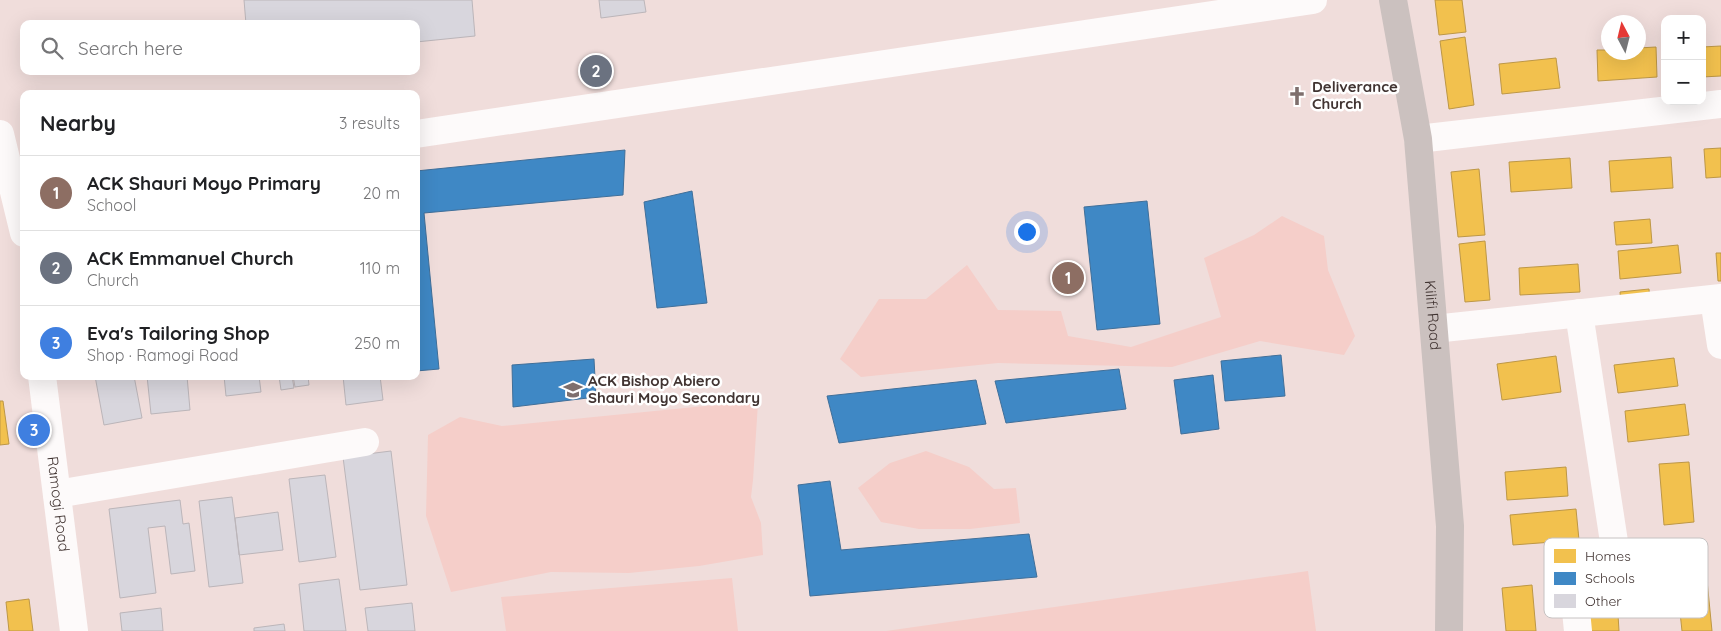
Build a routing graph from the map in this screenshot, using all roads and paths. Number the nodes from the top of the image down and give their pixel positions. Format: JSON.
{"nodes":[{"id":1,"x":1313,"y":0,"type":"edge"},
{"id":2,"x":1393,"y":0,"type":"edge"},
{"id":3,"x":1721,"y":104,"type":"edge"},
{"id":4,"x":420,"y":133,"type":"edge"},
{"id":5,"x":0,"y":134,"type":"edge"},
{"id":6,"x":1418,"y":139,"type":"junction"},
{"id":7,"x":19,"y":193,"type":"edge"},
{"id":8,"x":1718,"y":298,"type":"edge"},
{"id":9,"x":1579,"y":313,"type":"junction"},
{"id":10,"x":1434,"y":329,"type":"junction"},
{"id":11,"x":1721,"y":345,"type":"edge"},
{"id":12,"x":43,"y":380,"type":"edge"},
{"id":13,"x":365,"y":442,"type":"dead end"},
{"id":14,"x":57,"y":494,"type":"junction"},
{"id":15,"x":1613,"y":538,"type":"edge"},
{"id":16,"x":1577,"y":618,"type":"edge"},
{"id":17,"x":74,"y":631,"type":"edge"},
{"id":18,"x":1449,"y":631,"type":"edge"},
{"id":19,"x":1578,"y":631,"type":"edge"}],
"edges":[{"from":1,"to":4,"type":"street"},
{"from":2,"to":6,"type":"main road","name":"Kilifi Road"},
{"from":3,"to":6,"type":"street"},
{"from":5,"to":7,"type":"street"},
{"from":6,"to":10,"type":"main road","name":"Kilifi Road"},
{"from":8,"to":9,"type":"street"},
{"from":8,"to":11,"type":"street"},
{"from":9,"to":10,"type":"street"},
{"from":9,"to":15,"type":"street"},
{"from":10,"to":18,"type":"main road","name":"Kilifi Road"},
{"from":12,"to":14,"type":"street","name":"Ramogi Road"},
{"from":13,"to":14,"type":"street"},
{"from":14,"to":17,"type":"street","name":"Ramogi Road"},
{"from":16,"to":19,"type":"street"}]}
